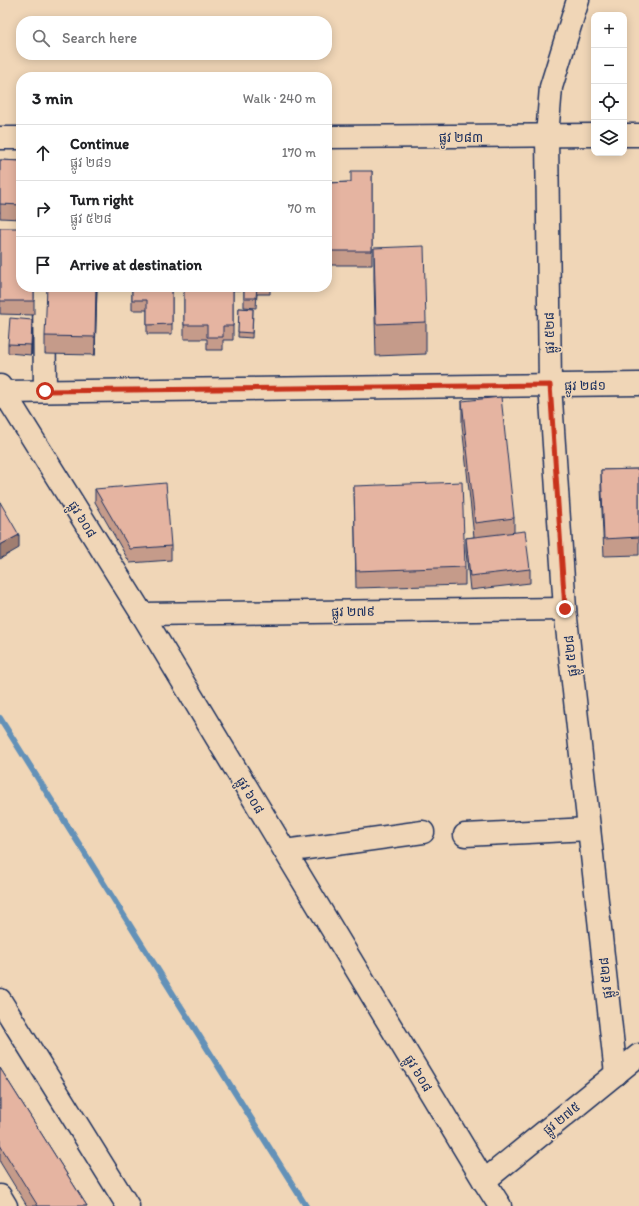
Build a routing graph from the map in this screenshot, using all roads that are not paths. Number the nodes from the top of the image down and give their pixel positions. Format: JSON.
{"nodes":[{"id":1,"x":578,"y":0,"type":"edge"},
{"id":2,"x":591,"y":135,"type":"edge"},
{"id":3,"x":627,"y":135,"type":"edge"},
{"id":4,"x":639,"y":135,"type":"edge"},
{"id":5,"x":547,"y":136,"type":"junction"},
{"id":6,"x":332,"y":137,"type":"edge"},
{"id":7,"x":0,"y":138,"type":"edge"},
{"id":8,"x":16,"y":138,"type":"edge"},
{"id":9,"x":16,"y":223,"type":"edge"},
{"id":10,"x":0,"y":224,"type":"edge"},
{"id":11,"x":44,"y":292,"type":"edge"},
{"id":12,"x":639,"y":384,"type":"edge"},
{"id":13,"x":550,"y":385,"type":"junction"},
{"id":14,"x":2,"y":389,"type":"edge"},
{"id":15,"x":45,"y":391,"type":"junction"},
{"id":16,"x":565,"y":609,"type":"junction"},
{"id":17,"x":142,"y":614,"type":"junction"},
{"id":18,"x":589,"y":829,"type":"junction"},
{"id":19,"x":423,"y":832,"type":"dead end"},
{"id":20,"x":465,"y":835,"type":"dead end"},
{"id":21,"x":285,"y":851,"type":"junction"},
{"id":22,"x":0,"y":1000,"type":"edge"},
{"id":23,"x":639,"y":1055,"type":"edge"},
{"id":24,"x":616,"y":1074,"type":"junction"},
{"id":25,"x":484,"y":1181,"type":"junction"},
{"id":26,"x":0,"y":1196,"type":"edge"},
{"id":27,"x":6,"y":1206,"type":"edge"},
{"id":28,"x":128,"y":1206,"type":"edge"},
{"id":29,"x":500,"y":1206,"type":"edge"}],
"edges":[{"from":1,"to":5,"type":"street","name":"ផ្លូវ ៥២៨"},
{"from":2,"to":5,"type":"street","name":"ផ្លូវ ២៨៣"},
{"from":3,"to":4,"type":"street"},
{"from":5,"to":6,"type":"street","name":"ផ្លូវ ២៨៣"},
{"from":5,"to":13,"type":"street","name":"ផ្លូវ ៥២៨"},
{"from":7,"to":8,"type":"street"},
{"from":9,"to":10,"type":"street"},
{"from":11,"to":15,"type":"street"},
{"from":12,"to":13,"type":"street","name":"ផ្លូវ ២៨១"},
{"from":13,"to":15,"type":"street","name":"ផ្លូវ ២៨១"},
{"from":13,"to":16,"type":"street","name":"ផ្លូវ ៥២៨"},
{"from":14,"to":15,"type":"street","name":"ផ្លូវ ២៨១"},
{"from":14,"to":17,"type":"street","name":"ផ្លូវ ៦០៨"},
{"from":16,"to":17,"type":"street","name":"ផ្លូវ ២៧៩"},
{"from":16,"to":18,"type":"street","name":"ផ្លូវ ៥២៨"},
{"from":17,"to":21,"type":"street","name":"ផ្លូវ ៦០៨"},
{"from":18,"to":20,"type":"street"},
{"from":18,"to":24,"type":"street","name":"ផ្លូវ ៥២៨"},
{"from":19,"to":21,"type":"street"},
{"from":21,"to":25,"type":"street","name":"ផ្លូវ ៦០៨"},
{"from":22,"to":28,"type":"street"},
{"from":23,"to":24,"type":"street","name":"ផ្លូវ ២៧៥"},
{"from":24,"to":25,"type":"street","name":"ផ្លូវ ២៧៥"},
{"from":25,"to":29,"type":"street","name":"ផ្លូវ ៦០៨"},
{"from":26,"to":27,"type":"street"}]}
